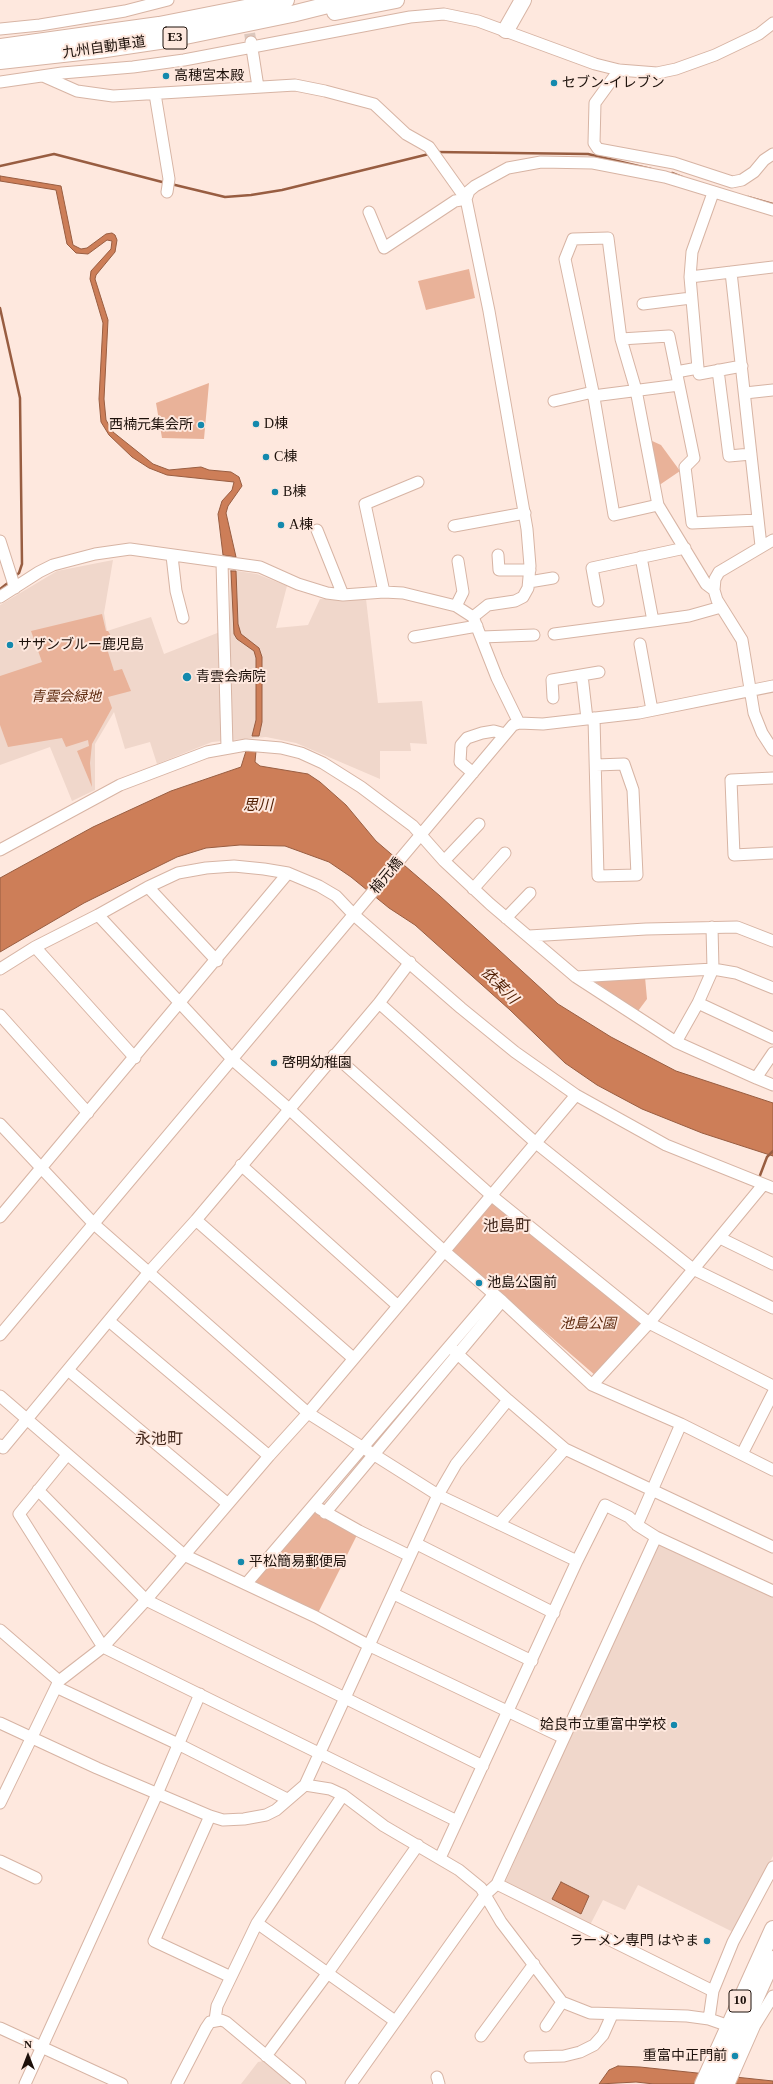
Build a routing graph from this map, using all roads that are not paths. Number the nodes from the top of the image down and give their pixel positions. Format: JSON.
{"nodes":[{"id":1,"x":168,"y":0,"type":"edge"},
{"id":2,"x":241,"y":0,"type":"edge"},
{"id":3,"x":286,"y":0,"type":"edge"},
{"id":4,"x":348,"y":0,"type":"edge"},
{"id":5,"x":396,"y":0,"type":"edge"},
{"id":6,"x":523,"y":0,"type":"edge"},
{"id":7,"x":773,"y":24,"type":"edge"},
{"id":8,"x":0,"y":29,"type":"edge"},
{"id":9,"x":506,"y":30,"type":"junction"},
{"id":10,"x":37,"y":43,"type":"junction"},
{"id":11,"x":252,"y":45,"type":"junction"},
{"id":12,"x":0,"y":47,"type":"edge"},
{"id":13,"x":99,"y":50,"type":"junction"},
{"id":14,"x":0,"y":61,"type":"edge"},
{"id":15,"x":619,"y":70,"type":"junction"},
{"id":16,"x":43,"y":76,"type":"junction"},
{"id":17,"x":0,"y":82,"type":"edge"},
{"id":18,"x":258,"y":87,"type":"junction"},
{"id":19,"x":155,"y":94,"type":"junction"},
{"id":20,"x":598,"y":149,"type":"junction"},
{"id":21,"x":773,"y":154,"type":"edge"},
{"id":22,"x":593,"y":163,"type":"junction"},
{"id":23,"x":168,"y":186,"type":"dead end"},
{"id":24,"x":713,"y":193,"type":"junction"},
{"id":25,"x":466,"y":199,"type":"junction"},
{"id":26,"x":773,"y":210,"type":"edge"},
{"id":27,"x":369,"y":212,"type":"dead end"},
{"id":28,"x":773,"y":267,"type":"edge"},
{"id":29,"x":731,"y":272,"type":"junction"},
{"id":30,"x":690,"y":277,"type":"junction"},
{"id":31,"x":691,"y":298,"type":"junction"},
{"id":32,"x":643,"y":304,"type":"dead end"},
{"id":33,"x":621,"y":339,"type":"junction"},
{"id":34,"x":742,"y":366,"type":"junction"},
{"id":35,"x":698,"y":368,"type":"junction"},
{"id":36,"x":718,"y":370,"type":"junction"},
{"id":37,"x":676,"y":372,"type":"junction"},
{"id":38,"x":679,"y":385,"type":"junction"},
{"id":39,"x":636,"y":390,"type":"junction"},
{"id":40,"x":773,"y":390,"type":"edge"},
{"id":41,"x":745,"y":393,"type":"junction"},
{"id":42,"x":593,"y":394,"type":"junction"},
{"id":43,"x":554,"y":401,"type":"dead end"},
{"id":44,"x":751,"y":454,"type":"junction"},
{"id":45,"x":418,"y":482,"type":"dead end"},
{"id":46,"x":658,"y":506,"type":"junction"},
{"id":47,"x":525,"y":513,"type":"junction"},
{"id":48,"x":758,"y":520,"type":"junction"},
{"id":49,"x":454,"y":526,"type":"dead end"},
{"id":50,"x":317,"y":530,"type":"dead end"},
{"id":51,"x":773,"y":540,"type":"edge"},
{"id":52,"x":0,"y":541,"type":"edge"},
{"id":53,"x":761,"y":546,"type":"junction"},
{"id":54,"x":685,"y":548,"type":"junction"},
{"id":55,"x":498,"y":555,"type":"dead end"},
{"id":56,"x":172,"y":556,"type":"junction"},
{"id":57,"x":641,"y":557,"type":"junction"},
{"id":58,"x":458,"y":561,"type":"dead end"},
{"id":59,"x":222,"y":562,"type":"junction"},
{"id":60,"x":530,"y":570,"type":"junction"},
{"id":61,"x":553,"y":578,"type":"dead end"},
{"id":62,"x":529,"y":582,"type":"junction"},
{"id":63,"x":15,"y":586,"type":"junction"},
{"id":64,"x":714,"y":590,"type":"junction"},
{"id":65,"x":384,"y":592,"type":"junction"},
{"id":66,"x":343,"y":595,"type":"junction"},
{"id":67,"x":0,"y":597,"type":"edge"},
{"id":68,"x":598,"y":601,"type":"dead end"},
{"id":69,"x":456,"y":606,"type":"junction"},
{"id":70,"x":721,"y":607,"type":"junction"},
{"id":71,"x":183,"y":618,"type":"dead end"},
{"id":72,"x":653,"y":621,"type":"junction"},
{"id":73,"x":475,"y":622,"type":"junction"},
{"id":74,"x":554,"y":634,"type":"dead end"},
{"id":75,"x":534,"y":635,"type":"dead end"},
{"id":76,"x":414,"y":637,"type":"dead end"},
{"id":77,"x":482,"y":637,"type":"junction"},
{"id":78,"x":640,"y":644,"type":"dead end"},
{"id":79,"x":599,"y":672,"type":"dead end"},
{"id":80,"x":582,"y":675,"type":"junction"},
{"id":81,"x":773,"y":686,"type":"edge"},
{"id":82,"x":751,"y":690,"type":"junction"},
{"id":83,"x":553,"y":698,"type":"dead end"},
{"id":84,"x":652,"y":710,"type":"junction"},
{"id":85,"x":590,"y":718,"type":"junction"},
{"id":86,"x":519,"y":723,"type":"junction"},
{"id":87,"x":505,"y":734,"type":"junction"},
{"id":88,"x":227,"y":747,"type":"junction"},
{"id":89,"x":773,"y":750,"type":"edge"},
{"id":90,"x":596,"y":765,"type":"junction"},
{"id":91,"x":473,"y":773,"type":"junction"},
{"id":92,"x":773,"y":778,"type":"edge"},
{"id":93,"x":479,"y":824,"type":"dead end"},
{"id":94,"x":418,"y":838,"type":"junction"},
{"id":95,"x":0,"y":850,"type":"edge"},
{"id":96,"x":505,"y":853,"type":"dead end"},
{"id":97,"x":773,"y":853,"type":"edge"},
{"id":98,"x":444,"y":861,"type":"junction"},
{"id":99,"x":288,"y":873,"type":"junction"},
{"id":100,"x":148,"y":887,"type":"junction"},
{"id":101,"x":473,"y":889,"type":"junction"},
{"id":102,"x":530,"y":893,"type":"dead end"},
{"id":103,"x":356,"y":912,"type":"junction"},
{"id":104,"x":98,"y":915,"type":"junction"},
{"id":105,"x":506,"y":918,"type":"junction"},
{"id":106,"x":712,"y":927,"type":"junction"},
{"id":107,"x":529,"y":936,"type":"junction"},
{"id":108,"x":773,"y":941,"type":"edge"},
{"id":109,"x":35,"y":947,"type":"junction"},
{"id":110,"x":217,"y":961,"type":"junction"},
{"id":111,"x":410,"y":962,"type":"junction"},
{"id":112,"x":713,"y":968,"type":"junction"},
{"id":113,"x":0,"y":969,"type":"edge"},
{"id":114,"x":576,"y":977,"type":"junction"},
{"id":115,"x":773,"y":988,"type":"edge"},
{"id":116,"x":379,"y":1002,"type":"junction"},
{"id":117,"x":698,"y":1003,"type":"junction"},
{"id":118,"x":180,"y":1005,"type":"junction"},
{"id":119,"x":0,"y":1015,"type":"edge"},
{"id":120,"x":773,"y":1038,"type":"edge"},
{"id":121,"x":676,"y":1042,"type":"junction"},
{"id":122,"x":773,"y":1052,"type":"edge"},
{"id":123,"x":334,"y":1055,"type":"junction"},
{"id":124,"x":135,"y":1058,"type":"junction"},
{"id":125,"x":232,"y":1060,"type":"junction"},
{"id":126,"x":756,"y":1078,"type":"junction"},
{"id":127,"x":773,"y":1085,"type":"edge"},
{"id":128,"x":576,"y":1095,"type":"junction"},
{"id":129,"x":289,"y":1109,"type":"junction"},
{"id":130,"x":88,"y":1113,"type":"junction"},
{"id":131,"x":0,"y":1124,"type":"edge"},
{"id":132,"x":536,"y":1143,"type":"junction"},
{"id":133,"x":241,"y":1165,"type":"junction"},
{"id":134,"x":42,"y":1169,"type":"junction"},
{"id":135,"x":768,"y":1187,"type":"edge"},
{"id":136,"x":492,"y":1196,"type":"junction"},
{"id":137,"x":1,"y":1214,"type":"edge"},
{"id":138,"x":196,"y":1220,"type":"junction"},
{"id":139,"x":94,"y":1224,"type":"junction"},
{"id":140,"x":720,"y":1238,"type":"junction"},
{"id":141,"x":444,"y":1251,"type":"junction"},
{"id":142,"x":773,"y":1264,"type":"edge"},
{"id":143,"x":693,"y":1270,"type":"junction"},
{"id":144,"x":149,"y":1272,"type":"junction"},
{"id":145,"x":498,"y":1297,"type":"junction"},
{"id":146,"x":398,"y":1306,"type":"junction"},
{"id":147,"x":773,"y":1308,"type":"edge"},
{"id":148,"x":109,"y":1321,"type":"junction"},
{"id":149,"x":649,"y":1323,"type":"junction"},
{"id":150,"x":0,"y":1334,"type":"edge"},
{"id":151,"x":453,"y":1350,"type":"junction"},
{"id":152,"x":353,"y":1358,"type":"junction"},
{"id":153,"x":68,"y":1370,"type":"junction"},
{"id":154,"x":592,"y":1385,"type":"junction"},
{"id":155,"x":773,"y":1386,"type":"edge"},
{"id":156,"x":773,"y":1393,"type":"edge"},
{"id":157,"x":0,"y":1396,"type":"edge"},
{"id":158,"x":508,"y":1400,"type":"junction"},
{"id":159,"x":308,"y":1413,"type":"junction"},
{"id":160,"x":26,"y":1418,"type":"junction"},
{"id":161,"x":681,"y":1424,"type":"junction"},
{"id":162,"x":0,"y":1445,"type":"edge"},
{"id":163,"x":364,"y":1447,"type":"junction"},
{"id":164,"x":565,"y":1449,"type":"junction"},
{"id":165,"x":374,"y":1454,"type":"junction"},
{"id":166,"x":742,"y":1454,"type":"junction"},
{"id":167,"x":67,"y":1455,"type":"junction"},
{"id":168,"x":268,"y":1456,"type":"junction"},
{"id":169,"x":773,"y":1470,"type":"edge"},
{"id":170,"x":38,"y":1490,"type":"junction"},
{"id":171,"x":652,"y":1490,"type":"junction"},
{"id":172,"x":438,"y":1495,"type":"junction"},
{"id":173,"x":228,"y":1504,"type":"junction"},
{"id":174,"x":313,"y":1504,"type":"junction"},
{"id":175,"x":325,"y":1513,"type":"junction"},
{"id":176,"x":499,"y":1524,"type":"junction"},
{"id":177,"x":637,"y":1525,"type":"junction"},
{"id":178,"x":656,"y":1536,"type":"junction"},
{"id":179,"x":417,"y":1544,"type":"junction"},
{"id":180,"x":773,"y":1547,"type":"edge"},
{"id":181,"x":184,"y":1555,"type":"junction"},
{"id":182,"x":410,"y":1556,"type":"junction"},
{"id":183,"x":577,"y":1561,"type":"junction"},
{"id":184,"x":246,"y":1584,"type":"junction"},
{"id":185,"x":773,"y":1591,"type":"edge"},
{"id":186,"x":394,"y":1594,"type":"junction"},
{"id":187,"x":146,"y":1600,"type":"junction"},
{"id":188,"x":554,"y":1613,"type":"junction"},
{"id":189,"x":0,"y":1630,"type":"edge"},
{"id":190,"x":370,"y":1646,"type":"junction"},
{"id":191,"x":102,"y":1647,"type":"junction"},
{"id":192,"x":532,"y":1661,"type":"junction"},
{"id":193,"x":58,"y":1684,"type":"junction"},
{"id":194,"x":200,"y":1694,"type":"junction"},
{"id":195,"x":345,"y":1698,"type":"junction"},
{"id":196,"x":508,"y":1711,"type":"junction"},
{"id":197,"x":0,"y":1723,"type":"edge"},
{"id":198,"x":31,"y":1738,"type":"junction"},
{"id":199,"x":564,"y":1738,"type":"junction"},
{"id":200,"x":178,"y":1744,"type":"junction"},
{"id":201,"x":320,"y":1753,"type":"junction"},
{"id":202,"x":483,"y":1766,"type":"junction"},
{"id":203,"x":306,"y":1785,"type":"junction"},
{"id":204,"x":157,"y":1794,"type":"junction"},
{"id":205,"x":344,"y":1795,"type":"junction"},
{"id":206,"x":287,"y":1799,"type":"junction"},
{"id":207,"x":0,"y":1803,"type":"edge"},
{"id":208,"x":210,"y":1816,"type":"junction"},
{"id":209,"x":457,"y":1821,"type":"junction"},
{"id":210,"x":418,"y":1845,"type":"junction"},
{"id":211,"x":440,"y":1858,"type":"junction"},
{"id":212,"x":0,"y":1861,"type":"edge"},
{"id":213,"x":773,"y":1868,"type":"edge"},
{"id":214,"x":36,"y":1878,"type":"dead end"},
{"id":215,"x":497,"y":1884,"type":"junction"},
{"id":216,"x":486,"y":1894,"type":"junction"},
{"id":217,"x":256,"y":1923,"type":"junction"},
{"id":218,"x":773,"y":1929,"type":"edge"},
{"id":219,"x":773,"y":1959,"type":"edge"},
{"id":220,"x":534,"y":1964,"type":"junction"},
{"id":221,"x":327,"y":1974,"type":"junction"},
{"id":222,"x":231,"y":1977,"type":"junction"},
{"id":223,"x":713,"y":1992,"type":"junction"},
{"id":224,"x":773,"y":1996,"type":"edge"},
{"id":225,"x":562,"y":2002,"type":"junction"},
{"id":226,"x":612,"y":2015,"type":"junction"},
{"id":227,"x":709,"y":2019,"type":"junction"},
{"id":228,"x":215,"y":2020,"type":"junction"},
{"id":229,"x":395,"y":2021,"type":"junction"},
{"id":230,"x":546,"y":2026,"type":"dead end"},
{"id":231,"x":728,"y":2026,"type":"junction"},
{"id":232,"x":0,"y":2028,"type":"edge"},
{"id":233,"x":481,"y":2036,"type":"dead end"},
{"id":234,"x":42,"y":2046,"type":"junction"},
{"id":235,"x":266,"y":2056,"type":"junction"},
{"id":236,"x":530,"y":2057,"type":"dead end"},
{"id":237,"x":718,"y":2079,"type":"edge"},
{"id":238,"x":25,"y":2084,"type":"edge"},
{"id":239,"x":122,"y":2084,"type":"edge"},
{"id":240,"x":177,"y":2084,"type":"edge"},
{"id":241,"x":300,"y":2084,"type":"edge"},
{"id":242,"x":351,"y":2084,"type":"edge"}],
"edges":[{"from":1,"to":8,"type":"street"},
{"from":2,"to":10,"type":"highway"},
{"from":3,"to":10,"type":"highway","name":"九州自動車道","number":"E3"},
{"from":4,"to":13,"type":"highway","name":"九州自動車道","number":"E3"},
{"from":5,"to":13,"type":"highway"},
{"from":6,"to":9,"type":"highway"},
{"from":7,"to":15,"type":"street"},
{"from":9,"to":11,"type":"street"},
{"from":9,"to":15,"type":"street"},
{"from":10,"to":12,"type":"highway","name":"九州自動車道","number":"E3"},
{"from":11,"to":16,"type":"street"},
{"from":11,"to":18,"type":"street"},
{"from":13,"to":14,"type":"highway","name":"九州自動車道","number":"E3"},
{"from":15,"to":20,"type":"street"},
{"from":16,"to":17,"type":"street"},
{"from":16,"to":19,"type":"street"},
{"from":18,"to":19,"type":"street"},
{"from":18,"to":25,"type":"street"},
{"from":19,"to":23,"type":"street"},
{"from":20,"to":21,"type":"street"},
{"from":20,"to":22,"type":"street"},
{"from":22,"to":24,"type":"street"},
{"from":22,"to":25,"type":"street"},
{"from":24,"to":26,"type":"street"},
{"from":24,"to":30,"type":"street"},
{"from":25,"to":27,"type":"street"},
{"from":25,"to":47,"type":"street"},
{"from":28,"to":29,"type":"street"},
{"from":29,"to":30,"type":"street"},
{"from":29,"to":34,"type":"street"},
{"from":30,"to":31,"type":"street"},
{"from":31,"to":32,"type":"street"},
{"from":31,"to":35,"type":"street"},
{"from":33,"to":37,"type":"street"},
{"from":33,"to":39,"type":"street"},
{"from":33,"to":42,"type":"street"},
{"from":34,"to":36,"type":"street"},
{"from":34,"to":41,"type":"street"},
{"from":35,"to":36,"type":"street"},
{"from":35,"to":37,"type":"street"},
{"from":36,"to":44,"type":"street"},
{"from":37,"to":38,"type":"street"},
{"from":38,"to":39,"type":"street"},
{"from":38,"to":48,"type":"street"},
{"from":39,"to":42,"type":"street"},
{"from":39,"to":46,"type":"street"},
{"from":40,"to":41,"type":"street"},
{"from":41,"to":44,"type":"street"},
{"from":42,"to":43,"type":"street"},
{"from":42,"to":46,"type":"street"},
{"from":44,"to":48,"type":"street"},
{"from":45,"to":65,"type":"street"},
{"from":46,"to":54,"type":"street"},
{"from":47,"to":49,"type":"street"},
{"from":47,"to":60,"type":"street"},
{"from":48,"to":53,"type":"street"},
{"from":50,"to":66,"type":"street"},
{"from":51,"to":53,"type":"street"},
{"from":52,"to":63,"type":"street"},
{"from":53,"to":64,"type":"street"},
{"from":54,"to":57,"type":"street"},
{"from":54,"to":64,"type":"street"},
{"from":55,"to":60,"type":"street"},
{"from":56,"to":59,"type":"street"},
{"from":56,"to":63,"type":"street"},
{"from":56,"to":71,"type":"street"},
{"from":57,"to":68,"type":"street"},
{"from":57,"to":72,"type":"street"},
{"from":58,"to":69,"type":"street"},
{"from":59,"to":66,"type":"street"},
{"from":59,"to":88,"type":"street"},
{"from":60,"to":62,"type":"street"},
{"from":61,"to":62,"type":"street"},
{"from":62,"to":73,"type":"street"},
{"from":63,"to":67,"type":"street"},
{"from":64,"to":70,"type":"street"},
{"from":65,"to":66,"type":"street"},
{"from":65,"to":69,"type":"street"},
{"from":69,"to":73,"type":"street"},
{"from":70,"to":72,"type":"street"},
{"from":70,"to":82,"type":"street"},
{"from":72,"to":74,"type":"street"},
{"from":73,"to":76,"type":"street"},
{"from":73,"to":77,"type":"street"},
{"from":75,"to":77,"type":"street"},
{"from":77,"to":86,"type":"street"},
{"from":78,"to":84,"type":"street"},
{"from":79,"to":80,"type":"street"},
{"from":80,"to":83,"type":"street"},
{"from":80,"to":85,"type":"street"},
{"from":81,"to":82,"type":"street"},
{"from":82,"to":84,"type":"street"},
{"from":82,"to":89,"type":"street"},
{"from":84,"to":85,"type":"street"},
{"from":85,"to":86,"type":"street"},
{"from":85,"to":90,"type":"street"},
{"from":86,"to":87,"type":"street","name":"楠元橋"},
{"from":87,"to":91,"type":"street","name":"楠元橋"},
{"from":87,"to":91,"type":"street"},
{"from":88,"to":94,"type":"street"},
{"from":88,"to":95,"type":"street"},
{"from":90,"to":90,"type":"street"},
{"from":91,"to":94,"type":"street","name":"楠元橋"},
{"from":92,"to":97,"type":"street"},
{"from":93,"to":98,"type":"street"},
{"from":94,"to":98,"type":"street"},
{"from":94,"to":103,"type":"street","name":"楠元橋"},
{"from":96,"to":101,"type":"street"},
{"from":98,"to":101,"type":"street"},
{"from":99,"to":100,"type":"street"},
{"from":99,"to":103,"type":"street"},
{"from":99,"to":110,"type":"street"},
{"from":100,"to":104,"type":"street"},
{"from":100,"to":110,"type":"street"},
{"from":101,"to":105,"type":"street"},
{"from":102,"to":105,"type":"street"},
{"from":103,"to":111,"type":"street"},
{"from":103,"to":125,"type":"street","name":"楠元橋"},
{"from":104,"to":109,"type":"street"},
{"from":104,"to":118,"type":"street"},
{"from":105,"to":107,"type":"street"},
{"from":106,"to":107,"type":"street"},
{"from":106,"to":108,"type":"street"},
{"from":106,"to":112,"type":"street"},
{"from":107,"to":114,"type":"street"},
{"from":109,"to":113,"type":"street"},
{"from":109,"to":124,"type":"street"},
{"from":110,"to":118,"type":"street"},
{"from":111,"to":116,"type":"street"},
{"from":111,"to":128,"type":"street"},
{"from":112,"to":114,"type":"street"},
{"from":112,"to":115,"type":"street"},
{"from":112,"to":117,"type":"street"},
{"from":114,"to":121,"type":"street"},
{"from":116,"to":123,"type":"street"},
{"from":116,"to":132,"type":"street"},
{"from":117,"to":120,"type":"street"},
{"from":117,"to":121,"type":"street"},
{"from":118,"to":124,"type":"street"},
{"from":118,"to":125,"type":"street"},
{"from":119,"to":130,"type":"street"},
{"from":121,"to":126,"type":"street"},
{"from":122,"to":126,"type":"street"},
{"from":123,"to":129,"type":"street"},
{"from":123,"to":136,"type":"street"},
{"from":124,"to":130,"type":"street"},
{"from":125,"to":129,"type":"street"},
{"from":125,"to":139,"type":"street","name":"楠元橋"},
{"from":126,"to":127,"type":"street"},
{"from":128,"to":132,"type":"street"},
{"from":128,"to":135,"type":"street"},
{"from":129,"to":133,"type":"street"},
{"from":129,"to":141,"type":"street"},
{"from":130,"to":134,"type":"street"},
{"from":131,"to":134,"type":"street"},
{"from":132,"to":136,"type":"street"},
{"from":132,"to":143,"type":"street"},
{"from":133,"to":138,"type":"street"},
{"from":133,"to":146,"type":"street"},
{"from":134,"to":137,"type":"street"},
{"from":134,"to":139,"type":"street"},
{"from":135,"to":140,"type":"street"},
{"from":136,"to":141,"type":"street"},
{"from":136,"to":149,"type":"street"},
{"from":138,"to":144,"type":"street"},
{"from":138,"to":152,"type":"street"},
{"from":139,"to":144,"type":"street"},
{"from":139,"to":150,"type":"street","name":"楠元橋"},
{"from":140,"to":142,"type":"street"},
{"from":140,"to":143,"type":"street"},
{"from":141,"to":145,"type":"street"},
{"from":141,"to":146,"type":"street"},
{"from":143,"to":147,"type":"street"},
{"from":143,"to":149,"type":"street"},
{"from":144,"to":148,"type":"street"},
{"from":144,"to":159,"type":"street"},
{"from":145,"to":151,"type":"street"},
{"from":145,"to":154,"type":"street"},
{"from":146,"to":152,"type":"street"},
{"from":148,"to":153,"type":"street"},
{"from":148,"to":168,"type":"street"},
{"from":149,"to":154,"type":"street"},
{"from":149,"to":155,"type":"street"},
{"from":151,"to":158,"type":"street"},
{"from":151,"to":163,"type":"street"},
{"from":151,"to":165,"type":"street"},
{"from":152,"to":159,"type":"street"},
{"from":153,"to":160,"type":"street"},
{"from":153,"to":173,"type":"street"},
{"from":154,"to":161,"type":"street"},
{"from":156,"to":166,"type":"street"},
{"from":157,"to":160,"type":"street"},
{"from":158,"to":164,"type":"street"},
{"from":158,"to":172,"type":"street"},
{"from":159,"to":163,"type":"street"},
{"from":159,"to":168,"type":"street"},
{"from":160,"to":162,"type":"street"},
{"from":160,"to":167,"type":"street"},
{"from":161,"to":166,"type":"street"},
{"from":161,"to":171,"type":"street"},
{"from":163,"to":165,"type":"street"},
{"from":163,"to":174,"type":"street"},
{"from":164,"to":171,"type":"street"},
{"from":164,"to":176,"type":"street"},
{"from":165,"to":172,"type":"street"},
{"from":165,"to":175,"type":"street"},
{"from":166,"to":169,"type":"street"},
{"from":167,"to":170,"type":"street"},
{"from":167,"to":181,"type":"street"},
{"from":168,"to":173,"type":"street"},
{"from":170,"to":187,"type":"street"},
{"from":170,"to":191,"type":"street"},
{"from":171,"to":177,"type":"street"},
{"from":171,"to":180,"type":"street"},
{"from":172,"to":176,"type":"street"},
{"from":172,"to":179,"type":"street"},
{"from":173,"to":181,"type":"street"},
{"from":174,"to":175,"type":"street"},
{"from":174,"to":184,"type":"street"},
{"from":175,"to":182,"type":"street"},
{"from":176,"to":183,"type":"street"},
{"from":177,"to":178,"type":"street"},
{"from":177,"to":183,"type":"street"},
{"from":178,"to":185,"type":"street"},
{"from":178,"to":199,"type":"street"},
{"from":179,"to":182,"type":"street"},
{"from":179,"to":188,"type":"street"},
{"from":181,"to":184,"type":"street"},
{"from":181,"to":187,"type":"street"},
{"from":182,"to":186,"type":"street"},
{"from":183,"to":188,"type":"street"},
{"from":184,"to":190,"type":"street"},
{"from":186,"to":190,"type":"street"},
{"from":186,"to":192,"type":"street"},
{"from":187,"to":191,"type":"street"},
{"from":187,"to":195,"type":"street"},
{"from":188,"to":192,"type":"street"},
{"from":189,"to":193,"type":"street"},
{"from":190,"to":195,"type":"street"},
{"from":190,"to":196,"type":"street"},
{"from":191,"to":193,"type":"street"},
{"from":191,"to":194,"type":"street"},
{"from":192,"to":196,"type":"street"},
{"from":193,"to":198,"type":"street"},
{"from":193,"to":200,"type":"street"},
{"from":194,"to":200,"type":"street"},
{"from":194,"to":201,"type":"street"},
{"from":195,"to":201,"type":"street"},
{"from":195,"to":202,"type":"street"},
{"from":196,"to":199,"type":"street"},
{"from":196,"to":202,"type":"street"},
{"from":197,"to":198,"type":"street"},
{"from":198,"to":204,"type":"street"},
{"from":198,"to":207,"type":"street"},
{"from":199,"to":215,"type":"street"},
{"from":200,"to":204,"type":"street"},
{"from":200,"to":206,"type":"street"},
{"from":201,"to":203,"type":"street"},
{"from":201,"to":209,"type":"street"},
{"from":202,"to":209,"type":"street"},
{"from":203,"to":205,"type":"street"},
{"from":203,"to":206,"type":"street"},
{"from":204,"to":208,"type":"street"},
{"from":204,"to":234,"type":"street"},
{"from":205,"to":210,"type":"street"},
{"from":205,"to":217,"type":"street"},
{"from":206,"to":208,"type":"street"},
{"from":208,"to":222,"type":"street"},
{"from":209,"to":211,"type":"street"},
{"from":210,"to":211,"type":"street"},
{"from":210,"to":221,"type":"street"},
{"from":211,"to":216,"type":"street"},
{"from":212,"to":214,"type":"street"},
{"from":213,"to":223,"type":"street"},
{"from":215,"to":216,"type":"street"},
{"from":215,"to":223,"type":"street"},
{"from":216,"to":220,"type":"street"},
{"from":216,"to":229,"type":"street"},
{"from":217,"to":221,"type":"street"},
{"from":217,"to":222,"type":"street"},
{"from":218,"to":231,"type":"highway","number":"10"},
{"from":219,"to":237,"type":"highway","number":"10"},
{"from":220,"to":225,"type":"street"},
{"from":220,"to":233,"type":"street"},
{"from":221,"to":229,"type":"street"},
{"from":221,"to":235,"type":"street"},
{"from":222,"to":228,"type":"street"},
{"from":223,"to":227,"type":"street"},
{"from":224,"to":237,"type":"street"},
{"from":225,"to":226,"type":"street"},
{"from":225,"to":230,"type":"street"},
{"from":226,"to":227,"type":"street"},
{"from":226,"to":236,"type":"street"},
{"from":227,"to":231,"type":"street"},
{"from":228,"to":235,"type":"street"},
{"from":228,"to":240,"type":"street"},
{"from":229,"to":242,"type":"street"},
{"from":231,"to":237,"type":"highway","number":"10"},
{"from":232,"to":234,"type":"street"},
{"from":234,"to":238,"type":"street"},
{"from":234,"to":239,"type":"street"},
{"from":235,"to":241,"type":"street"}]}
